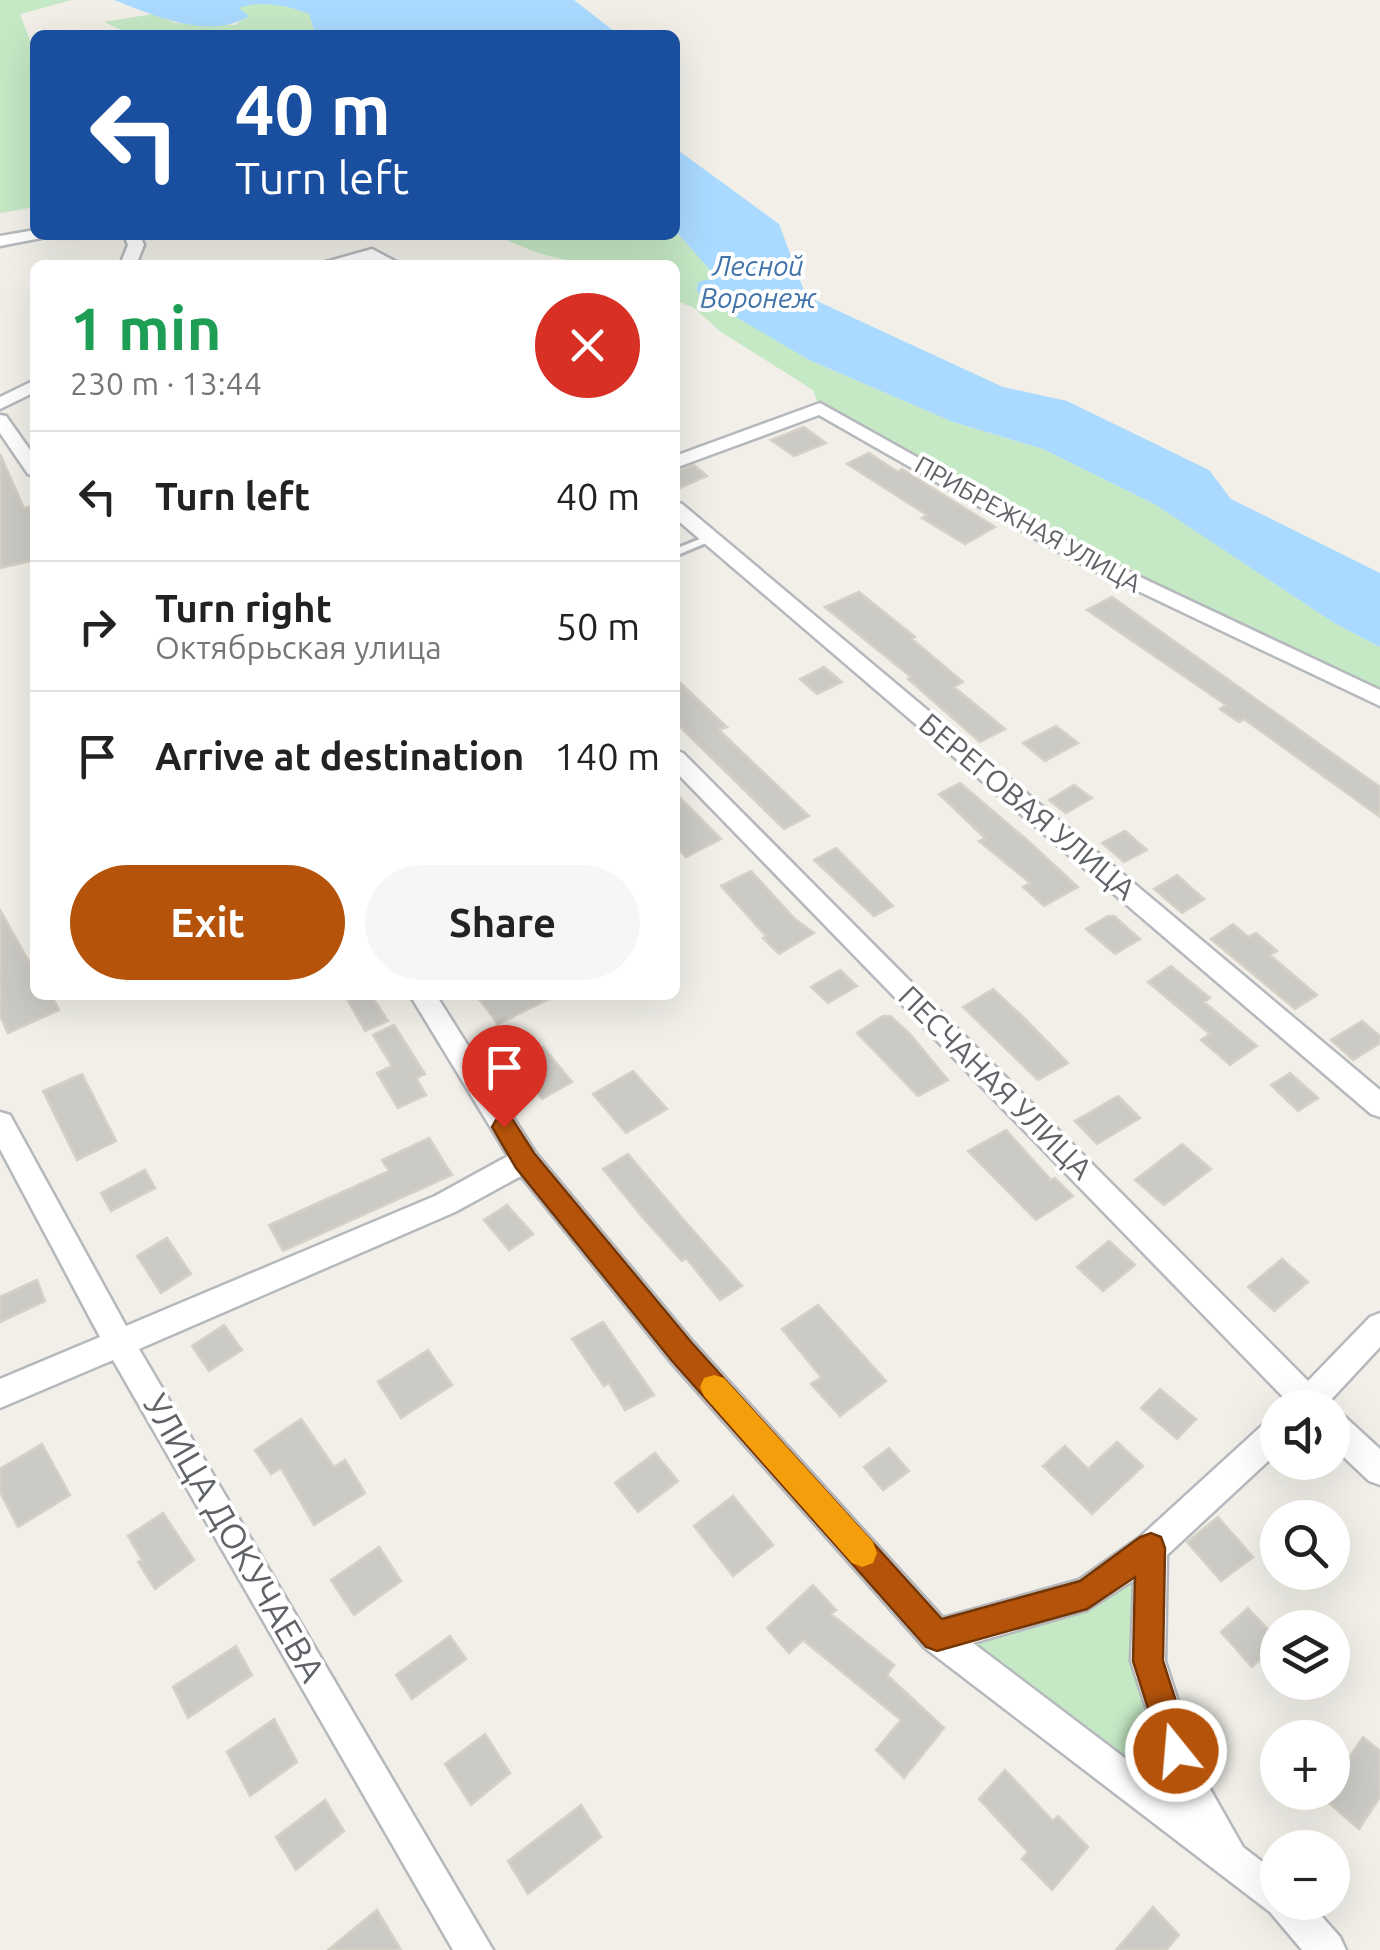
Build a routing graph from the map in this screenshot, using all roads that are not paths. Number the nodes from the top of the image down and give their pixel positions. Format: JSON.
{"nodes":[{"id":1,"x":30,"y":236,"type":"edge"},
{"id":2,"x":0,"y":240,"type":"edge"},
{"id":3,"x":345,"y":260,"type":"edge"},
{"id":4,"x":384,"y":260,"type":"edge"},
{"id":5,"x":30,"y":388,"type":"edge"},
{"id":6,"x":0,"y":404,"type":"edge"},
{"id":7,"x":0,"y":420,"type":"edge"},
{"id":8,"x":680,"y":460,"type":"edge"},
{"id":9,"x":30,"y":463,"type":"edge"},
{"id":10,"x":680,"y":512,"type":"edge"},
{"id":11,"x":710,"y":538,"type":"junction"},
{"id":12,"x":680,"y":551,"type":"edge"},
{"id":13,"x":1380,"y":700,"type":"edge"},
{"id":14,"x":680,"y":763,"type":"edge"},
{"id":15,"x":426,"y":1000,"type":"edge"},
{"id":16,"x":1380,"y":1106,"type":"edge"},
{"id":17,"x":0,"y":1123,"type":"edge"},
{"id":18,"x":525,"y":1160,"type":"junction"},
{"id":19,"x":1380,"y":1326,"type":"edge"},
{"id":20,"x":118,"y":1342,"type":"junction"},
{"id":21,"x":1293,"y":1390,"type":"edge"},
{"id":22,"x":1323,"y":1390,"type":"edge"},
{"id":23,"x":0,"y":1394,"type":"edge"},
{"id":24,"x":1350,"y":1442,"type":"edge"},
{"id":25,"x":1260,"y":1448,"type":"edge"},
{"id":26,"x":1380,"y":1470,"type":"edge"},
{"id":27,"x":1151,"y":1548,"type":"junction"},
{"id":28,"x":937,"y":1636,"type":"junction"},
{"id":29,"x":1234,"y":1864,"type":"junction"},
{"id":30,"x":1260,"y":1884,"type":"edge"},
{"id":31,"x":1300,"y":1920,"type":"edge"},
{"id":32,"x":474,"y":1950,"type":"edge"},
{"id":33,"x":1328,"y":1950,"type":"edge"}],
"edges":[{"from":1,"to":2,"type":"street"},
{"from":3,"to":4,"type":"street"},
{"from":5,"to":6,"type":"street"},
{"from":7,"to":9,"type":"street"},
{"from":8,"to":13,"type":"street","name":"ПРИБРЕЖНАЯ УЛИЦА"},
{"from":10,"to":11,"type":"street","name":"БЕРЕГОВАЯ УЛИЦА"},
{"from":11,"to":12,"type":"lane"},
{"from":11,"to":16,"type":"street","name":"БЕРЕГОВАЯ УЛИЦА"},
{"from":14,"to":21,"type":"street","name":"ПЕСЧАНАЯ УЛИЦА"},
{"from":15,"to":18,"type":"street"},
{"from":17,"to":20,"type":"street","name":"УЛИЦА ДОКУЧАЕВА"},
{"from":18,"to":20,"type":"street"},
{"from":18,"to":28,"type":"street"},
{"from":19,"to":22,"type":"street"},
{"from":20,"to":23,"type":"street"},
{"from":20,"to":32,"type":"street","name":"УЛИЦА ДОКУЧАЕВА"},
{"from":24,"to":26,"type":"street"},
{"from":25,"to":27,"type":"street"},
{"from":27,"to":28,"type":"street"},
{"from":27,"to":29,"type":"street"},
{"from":28,"to":29,"type":"street"},
{"from":29,"to":30,"type":"street"},
{"from":31,"to":33,"type":"street"}]}
